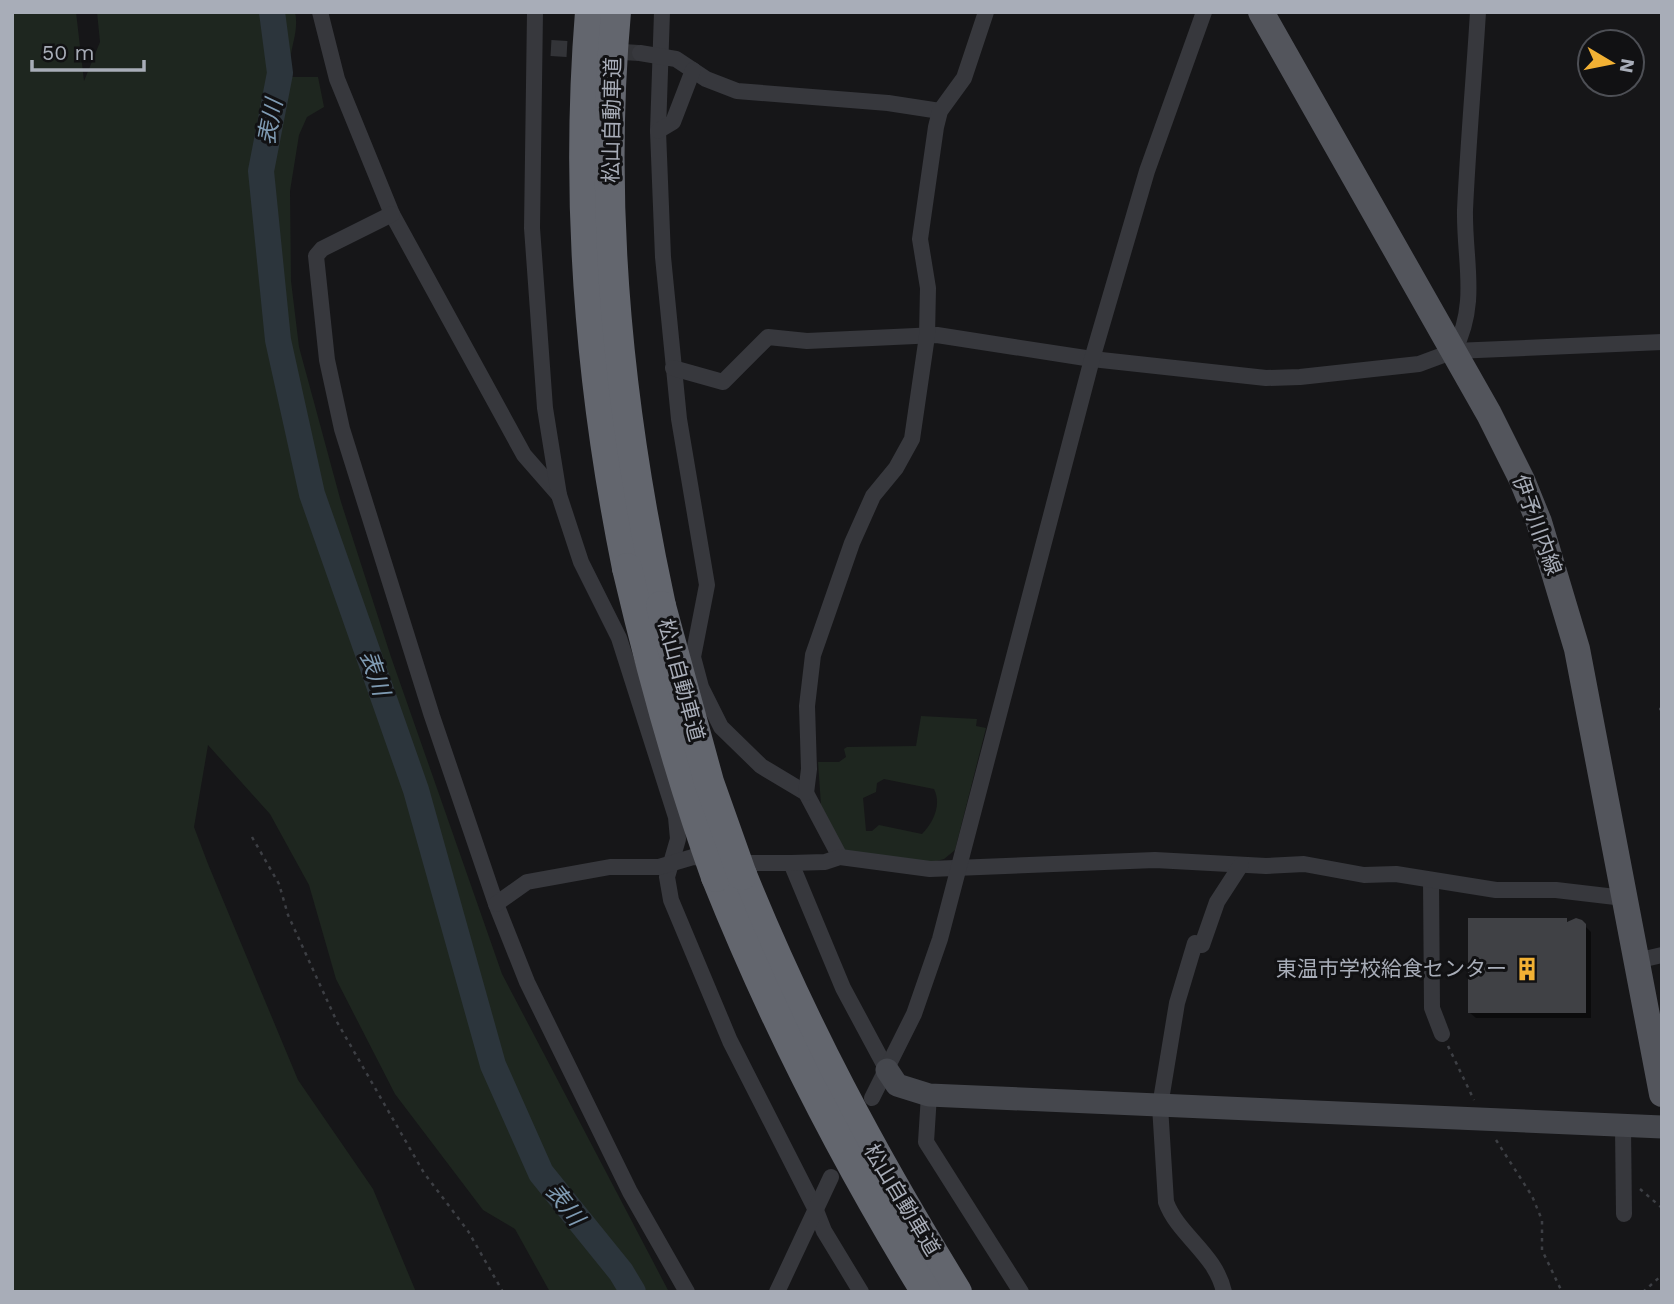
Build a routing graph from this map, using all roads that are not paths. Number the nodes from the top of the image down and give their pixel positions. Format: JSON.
{"nodes":[{"id":1,"x":320,"y":12,"type":"edge"},
{"id":2,"x":535,"y":12,"type":"edge"},
{"id":3,"x":590,"y":12,"type":"edge"},
{"id":4,"x":616,"y":12,"type":"edge"},
{"id":5,"x":662,"y":12,"type":"edge"},
{"id":6,"x":986,"y":12,"type":"edge"},
{"id":7,"x":1204,"y":12,"type":"edge"},
{"id":8,"x":1261,"y":12,"type":"edge"},
{"id":9,"x":1478,"y":12,"type":"edge"},
{"id":10,"x":534,"y":48,"type":"junction"},
{"id":11,"x":551,"y":48,"type":"tunnel mouth"},
{"id":12,"x":640,"y":53,"type":"tunnel mouth"},
{"id":13,"x":658,"y":55,"type":"junction"},
{"id":14,"x":693,"y":70,"type":"junction"},
{"id":15,"x":940,"y":111,"type":"junction"},
{"id":16,"x":658,"y":131,"type":"junction"},
{"id":17,"x":392,"y":214,"type":"junction"},
{"id":18,"x":927,"y":336,"type":"junction"},
{"id":19,"x":1662,"y":342,"type":"edge"},
{"id":20,"x":1454,"y":351,"type":"junction"},
{"id":21,"x":1092,"y":359,"type":"junction"},
{"id":22,"x":673,"y":368,"type":"junction"},
{"id":23,"x":559,"y":495,"type":"junction"},
{"id":24,"x":619,"y":638,"type":"junction"},
{"id":25,"x":692,"y":657,"type":"junction"},
{"id":26,"x":806,"y":793,"type":"junction"},
{"id":27,"x":840,"y":857,"type":"junction"},
{"id":28,"x":674,"y":861,"type":"junction"},
{"id":29,"x":791,"y":863,"type":"junction"},
{"id":30,"x":1241,"y":865,"type":"junction"},
{"id":31,"x":961,"y":869,"type":"junction"},
{"id":32,"x":729,"y":876,"type":"junction"},
{"id":33,"x":1431,"y":880,"type":"junction"},
{"id":34,"x":1624,"y":898,"type":"junction"},
{"id":35,"x":496,"y":904,"type":"junction"},
{"id":36,"x":1662,"y":955,"type":"edge"},
{"id":37,"x":1636,"y":961,"type":"junction"},
{"id":38,"x":1442,"y":1034,"type":"road end"},
{"id":39,"x":887,"y":1070,"type":"junction"},
{"id":40,"x":1662,"y":1094,"type":"edge"},
{"id":41,"x":929,"y":1095,"type":"junction"},
{"id":42,"x":872,"y":1098,"type":"dead end"},
{"id":43,"x":1160,"y":1106,"type":"junction"},
{"id":44,"x":1623,"y":1128,"type":"junction"},
{"id":45,"x":1662,"y":1128,"type":"edge"},
{"id":46,"x":831,"y":1177,"type":"dead end"},
{"id":47,"x":815,"y":1208,"type":"junction"},
{"id":48,"x":1624,"y":1214,"type":"dead end"},
{"id":49,"x":687,"y":1292,"type":"edge"},
{"id":50,"x":777,"y":1292,"type":"edge"},
{"id":51,"x":861,"y":1292,"type":"edge"},
{"id":52,"x":926,"y":1292,"type":"edge"},
{"id":53,"x":957,"y":1292,"type":"edge"},
{"id":54,"x":1021,"y":1292,"type":"edge"},
{"id":55,"x":1224,"y":1292,"type":"edge"}],
"edges":[{"from":1,"to":17,"type":"street"},
{"from":2,"to":10,"type":"street"},
{"from":3,"to":32,"type":"highway","name":"松山自動車道","bridge":true},
{"from":4,"to":32,"type":"highway","name":"松山自動車道","bridge":true},
{"from":5,"to":13,"type":"street"},
{"from":6,"to":15,"type":"street"},
{"from":7,"to":21,"type":"street"},
{"from":8,"to":20,"type":"main road","name":"伊予川内線"},
{"from":9,"to":20,"type":"street"},
{"from":10,"to":11,"type":"street"},
{"from":10,"to":23,"type":"street"},
{"from":12,"to":13,"type":"street"},
{"from":13,"to":14,"type":"street"},
{"from":13,"to":16,"type":"street"},
{"from":14,"to":15,"type":"street"},
{"from":14,"to":16,"type":"street"},
{"from":15,"to":18,"type":"street"},
{"from":16,"to":22,"type":"street"},
{"from":17,"to":23,"type":"street"},
{"from":17,"to":35,"type":"street"},
{"from":18,"to":21,"type":"street"},
{"from":18,"to":22,"type":"street"},
{"from":18,"to":26,"type":"street"},
{"from":19,"to":20,"type":"street"},
{"from":20,"to":21,"type":"street"},
{"from":20,"to":34,"type":"main road","name":"伊予川内線"},
{"from":21,"to":31,"type":"street"},
{"from":22,"to":25,"type":"street"},
{"from":23,"to":24,"type":"street"},
{"from":24,"to":25,"type":"street"},
{"from":24,"to":28,"type":"street"},
{"from":25,"to":26,"type":"street"},
{"from":26,"to":27,"type":"street"},
{"from":27,"to":29,"type":"street"},
{"from":27,"to":31,"type":"street"},
{"from":28,"to":29,"type":"street"},
{"from":28,"to":35,"type":"street"},
{"from":28,"to":47,"type":"street"},
{"from":29,"to":39,"type":"street"},
{"from":30,"to":31,"type":"street"},
{"from":30,"to":33,"type":"street"},
{"from":30,"to":43,"type":"street"},
{"from":31,"to":39,"type":"street"},
{"from":32,"to":52,"type":"highway","name":"松山自動車道"},
{"from":32,"to":53,"type":"highway","name":"松山自動車道"},
{"from":33,"to":34,"type":"street"},
{"from":33,"to":38,"type":"street"},
{"from":34,"to":37,"type":"main road","name":"伊予川内線"},
{"from":35,"to":49,"type":"street"},
{"from":36,"to":37,"type":"street"},
{"from":37,"to":40,"type":"main road","name":"伊予川内線"},
{"from":39,"to":41,"type":"street"},
{"from":39,"to":42,"type":"street"},
{"from":41,"to":43,"type":"street"},
{"from":41,"to":54,"type":"street"},
{"from":43,"to":44,"type":"street"},
{"from":43,"to":55,"type":"street"},
{"from":44,"to":45,"type":"street"},
{"from":44,"to":48,"type":"street"},
{"from":46,"to":47,"type":"street"},
{"from":47,"to":50,"type":"street"},
{"from":47,"to":51,"type":"street"}]}
